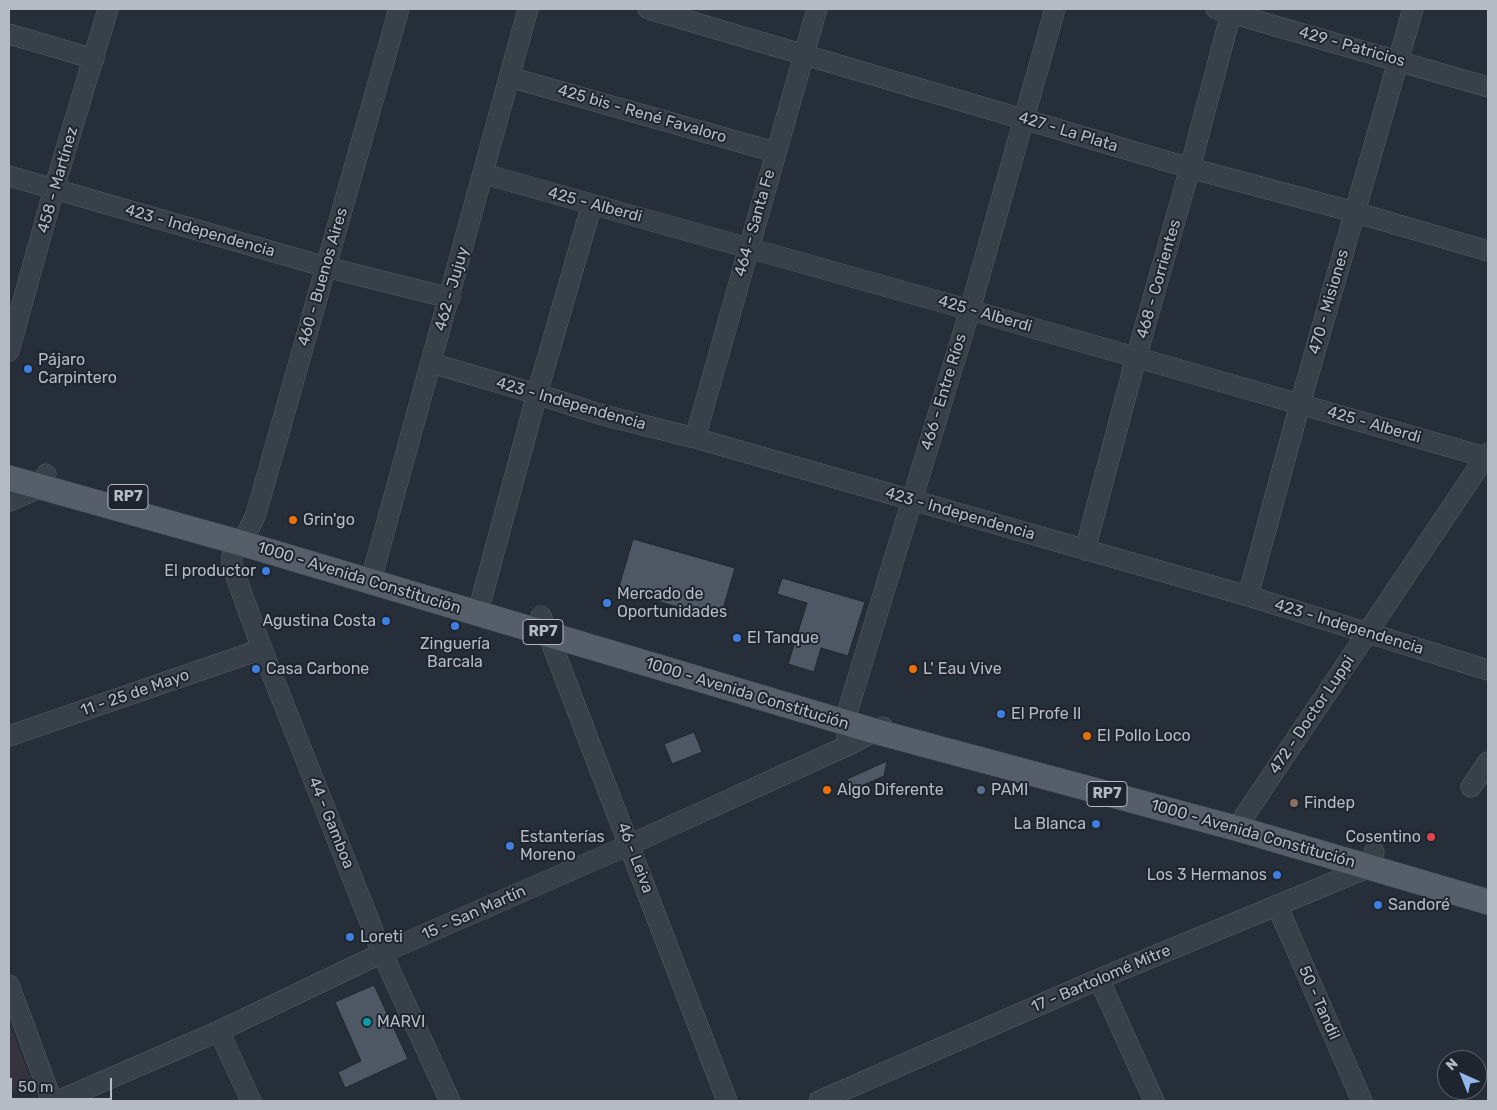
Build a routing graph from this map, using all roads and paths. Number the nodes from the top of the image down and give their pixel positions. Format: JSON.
{"nodes":[{"id":1,"x":108,"y":9,"type":"edge"},
{"id":2,"x":399,"y":9,"type":"edge"},
{"id":3,"x":528,"y":9,"type":"edge"},
{"id":4,"x":648,"y":9,"type":"edge"},
{"id":5,"x":816,"y":9,"type":"edge"},
{"id":6,"x":1055,"y":9,"type":"edge"},
{"id":7,"x":1414,"y":9,"type":"edge"},
{"id":8,"x":1226,"y":10,"type":"edge"},
{"id":9,"x":9,"y":34,"type":"edge"},
{"id":10,"x":802,"y":55,"type":"junction"},
{"id":11,"x":94,"y":59,"type":"junction"},
{"id":12,"x":1399,"y":60,"type":"junction"},
{"id":13,"x":508,"y":77,"type":"junction"},
{"id":14,"x":1488,"y":86,"type":"edge"},
{"id":15,"x":1023,"y":118,"type":"junction"},
{"id":16,"x":775,"y":152,"type":"junction"},
{"id":17,"x":1190,"y":168,"type":"junction"},
{"id":18,"x":484,"y":174,"type":"junction"},
{"id":19,"x":9,"y":176,"type":"edge"},
{"id":20,"x":54,"y":189,"type":"junction"},
{"id":21,"x":592,"y":204,"type":"junction"},
{"id":22,"x":1354,"y":212,"type":"junction"},
{"id":23,"x":748,"y":247,"type":"junction"},
{"id":24,"x":1488,"y":251,"type":"edge"},
{"id":25,"x":326,"y":267,"type":"junction"},
{"id":26,"x":450,"y":298,"type":"junction"},
{"id":27,"x":970,"y":310,"type":"junction"},
{"id":28,"x":9,"y":351,"type":"edge"},
{"id":29,"x":1136,"y":358,"type":"junction"},
{"id":30,"x":431,"y":363,"type":"junction"},
{"id":31,"x":537,"y":394,"type":"junction"},
{"id":32,"x":1300,"y":404,"type":"junction"},
{"id":33,"x":696,"y":438,"type":"junction"},
{"id":34,"x":1487,"y":455,"type":"edge"},
{"id":35,"x":9,"y":462,"type":"edge"},
{"id":36,"x":9,"y":478,"type":"edge"},
{"id":37,"x":44,"y":481,"type":"junction"},
{"id":38,"x":911,"y":500,"type":"junction"},
{"id":39,"x":9,"y":501,"type":"edge"},
{"id":40,"x":245,"y":537,"type":"junction"},
{"id":41,"x":1085,"y":550,"type":"junction"},
{"id":42,"x":374,"y":569,"type":"junction"},
{"id":43,"x":1248,"y":596,"type":"junction"},
{"id":44,"x":482,"y":597,"type":"junction"},
{"id":45,"x":545,"y":625,"type":"junction"},
{"id":46,"x":1368,"y":632,"type":"junction"},
{"id":47,"x":262,"y":650,"type":"junction"},
{"id":48,"x":1488,"y":670,"type":"edge"},
{"id":49,"x":847,"y":726,"type":"junction"},
{"id":50,"x":9,"y":736,"type":"edge"},
{"id":51,"x":1488,"y":762,"type":"edge"},
{"id":52,"x":1471,"y":787,"type":"dead end"},
{"id":53,"x":1242,"y":822,"type":"junction"},
{"id":54,"x":630,"y":845,"type":"junction"},
{"id":55,"x":1372,"y":859,"type":"junction"},
{"id":56,"x":1488,"y":885,"type":"edge"},
{"id":57,"x":1488,"y":902,"type":"edge"},
{"id":58,"x":1277,"y":905,"type":"junction"},
{"id":59,"x":382,"y":953,"type":"junction"},
{"id":60,"x":1099,"y":979,"type":"junction"},
{"id":61,"x":9,"y":985,"type":"edge"},
{"id":62,"x":219,"y":1031,"type":"junction"},
{"id":63,"x":52,"y":1101,"type":"edge"},
{"id":64,"x":58,"y":1101,"type":"edge"},
{"id":65,"x":251,"y":1101,"type":"edge"},
{"id":66,"x":450,"y":1101,"type":"edge"},
{"id":67,"x":728,"y":1101,"type":"edge"},
{"id":68,"x":819,"y":1101,"type":"edge"},
{"id":69,"x":1154,"y":1101,"type":"edge"},
{"id":70,"x":1362,"y":1101,"type":"edge"}],
"edges":[{"from":1,"to":11,"type":"street","name":"458 - Martínez"},
{"from":2,"to":25,"type":"street","name":"460 - Buenos Aires"},
{"from":3,"to":13,"type":"street","name":"462 - Jujuy"},
{"from":4,"to":10,"type":"street","name":"427 - La Plata"},
{"from":5,"to":10,"type":"street","name":"464 - Santa Fe"},
{"from":6,"to":15,"type":"street","name":"466 - Entre Ríos"},
{"from":7,"to":12,"type":"street","name":"470 - Misiones"},
{"from":8,"to":12,"type":"street","name":"429 - Patricios"},
{"from":8,"to":17,"type":"street","name":"468 - Corrientes"},
{"from":9,"to":11,"type":"street"},
{"from":10,"to":15,"type":"street","name":"427 - La Plata"},
{"from":10,"to":16,"type":"street","name":"464 - Santa Fe"},
{"from":11,"to":20,"type":"street","name":"458 - Martínez"},
{"from":12,"to":14,"type":"street","name":"429 - Patricios"},
{"from":12,"to":22,"type":"street","name":"470 - Misiones"},
{"from":13,"to":16,"type":"street","name":"425 bis - René Favaloro"},
{"from":13,"to":18,"type":"street","name":"462 - Jujuy"},
{"from":15,"to":17,"type":"street","name":"427 - La Plata"},
{"from":15,"to":27,"type":"street","name":"466 - Entre Ríos"},
{"from":16,"to":23,"type":"street","name":"464 - Santa Fe"},
{"from":17,"to":22,"type":"street","name":"427 - La Plata"},
{"from":17,"to":29,"type":"street","name":"468 - Corrientes"},
{"from":18,"to":21,"type":"street","name":"425 - Alberdi"},
{"from":18,"to":26,"type":"street","name":"462 - Jujuy"},
{"from":19,"to":20,"type":"street","name":"423 - Independencia"},
{"from":20,"to":25,"type":"street","name":"423 - Independencia"},
{"from":20,"to":28,"type":"street","name":"458 - Martínez"},
{"from":21,"to":23,"type":"street","name":"425 - Alberdi"},
{"from":21,"to":31,"type":"street"},
{"from":22,"to":24,"type":"street","name":"427 - La Plata"},
{"from":22,"to":32,"type":"street","name":"470 - Misiones"},
{"from":23,"to":27,"type":"street","name":"425 - Alberdi"},
{"from":23,"to":33,"type":"street","name":"464 - Santa Fe"},
{"from":25,"to":26,"type":"street","name":"423 - Independencia"},
{"from":25,"to":40,"type":"street","name":"460 - Buenos Aires"},
{"from":26,"to":30,"type":"street","name":"462 - Jujuy"},
{"from":27,"to":29,"type":"street","name":"425 - Alberdi"},
{"from":27,"to":38,"type":"street","name":"466 - Entre Ríos"},
{"from":29,"to":32,"type":"street","name":"425 - Alberdi"},
{"from":29,"to":41,"type":"street","name":"468 - Corrientes"},
{"from":30,"to":31,"type":"street","name":"423 - Independencia"},
{"from":30,"to":42,"type":"street","name":"462 - Jujuy"},
{"from":31,"to":33,"type":"street","name":"423 - Independencia"},
{"from":31,"to":44,"type":"street"},
{"from":32,"to":34,"type":"street","name":"425 - Alberdi"},
{"from":32,"to":43,"type":"street","name":"470 - Misiones"},
{"from":33,"to":38,"type":"street","name":"423 - Independencia"},
{"from":34,"to":46,"type":"street","name":"472 - Doctor Luppi"},
{"from":35,"to":37,"type":"main road","name":"1000 - Avenida Constitución","number":"RP7"},
{"from":36,"to":37,"type":"main road","name":"1000 - Avenida Constitución","number":"RP7"},
{"from":37,"to":39,"type":"street"},
{"from":37,"to":40,"type":"main road","name":"1000 - Avenida Constitución","number":"RP7"},
{"from":38,"to":41,"type":"street","name":"423 - Independencia"},
{"from":38,"to":49,"type":"street","name":"466 - Entre Ríos"},
{"from":40,"to":42,"type":"main road","name":"1000 - Avenida Constitución","number":"RP7"},
{"from":40,"to":45,"type":"main road","name":"1000 - Avenida Constitución","number":"RP7"},
{"from":40,"to":47,"type":"street","name":"44 - Gamboa"},
{"from":41,"to":43,"type":"street","name":"423 - Independencia"},
{"from":42,"to":44,"type":"main road","name":"1000 - Avenida Constitución","number":"RP7"},
{"from":43,"to":46,"type":"street","name":"423 - Independencia"},
{"from":44,"to":45,"type":"main road","name":"1000 - Avenida Constitución","number":"RP7"},
{"from":45,"to":49,"type":"main road","name":"1000 - Avenida Constitución","number":"RP7"},
{"from":45,"to":54,"type":"street","name":"46 - Leiva"},
{"from":46,"to":48,"type":"street","name":"423 - Independencia"},
{"from":46,"to":53,"type":"street","name":"472 - Doctor Luppi"},
{"from":47,"to":50,"type":"street","name":"11 - 25 de Mayo"},
{"from":47,"to":59,"type":"street","name":"44 - Gamboa"},
{"from":49,"to":53,"type":"main road","name":"1000 - Avenida Constitución","number":"RP7"},
{"from":49,"to":54,"type":"street","name":"15 - San Martín"},
{"from":51,"to":52,"type":"street"},
{"from":53,"to":55,"type":"main road","name":"1000 - Avenida Constitución","number":"RP7"},
{"from":54,"to":59,"type":"street","name":"15 - San Martín"},
{"from":54,"to":67,"type":"street","name":"46 - Leiva"},
{"from":55,"to":56,"type":"main road","name":"1000 - Avenida Constitución","number":"RP7"},
{"from":55,"to":57,"type":"main road","name":"1000 - Avenida Constitución","number":"RP7"},
{"from":55,"to":58,"type":"street","name":"17 - Bartolomé Mitre"},
{"from":58,"to":60,"type":"street","name":"17 - Bartolomé Mitre"},
{"from":58,"to":70,"type":"street","name":"50 - Tandil"},
{"from":59,"to":62,"type":"street","name":"15 - San Martín"},
{"from":59,"to":66,"type":"street","name":"44 - Gamboa"},
{"from":60,"to":68,"type":"street","name":"17 - Bartolomé Mitre"},
{"from":60,"to":69,"type":"street"},
{"from":61,"to":63,"type":"street"},
{"from":62,"to":64,"type":"street","name":"15 - San Martín"},
{"from":62,"to":65,"type":"street"}]}
